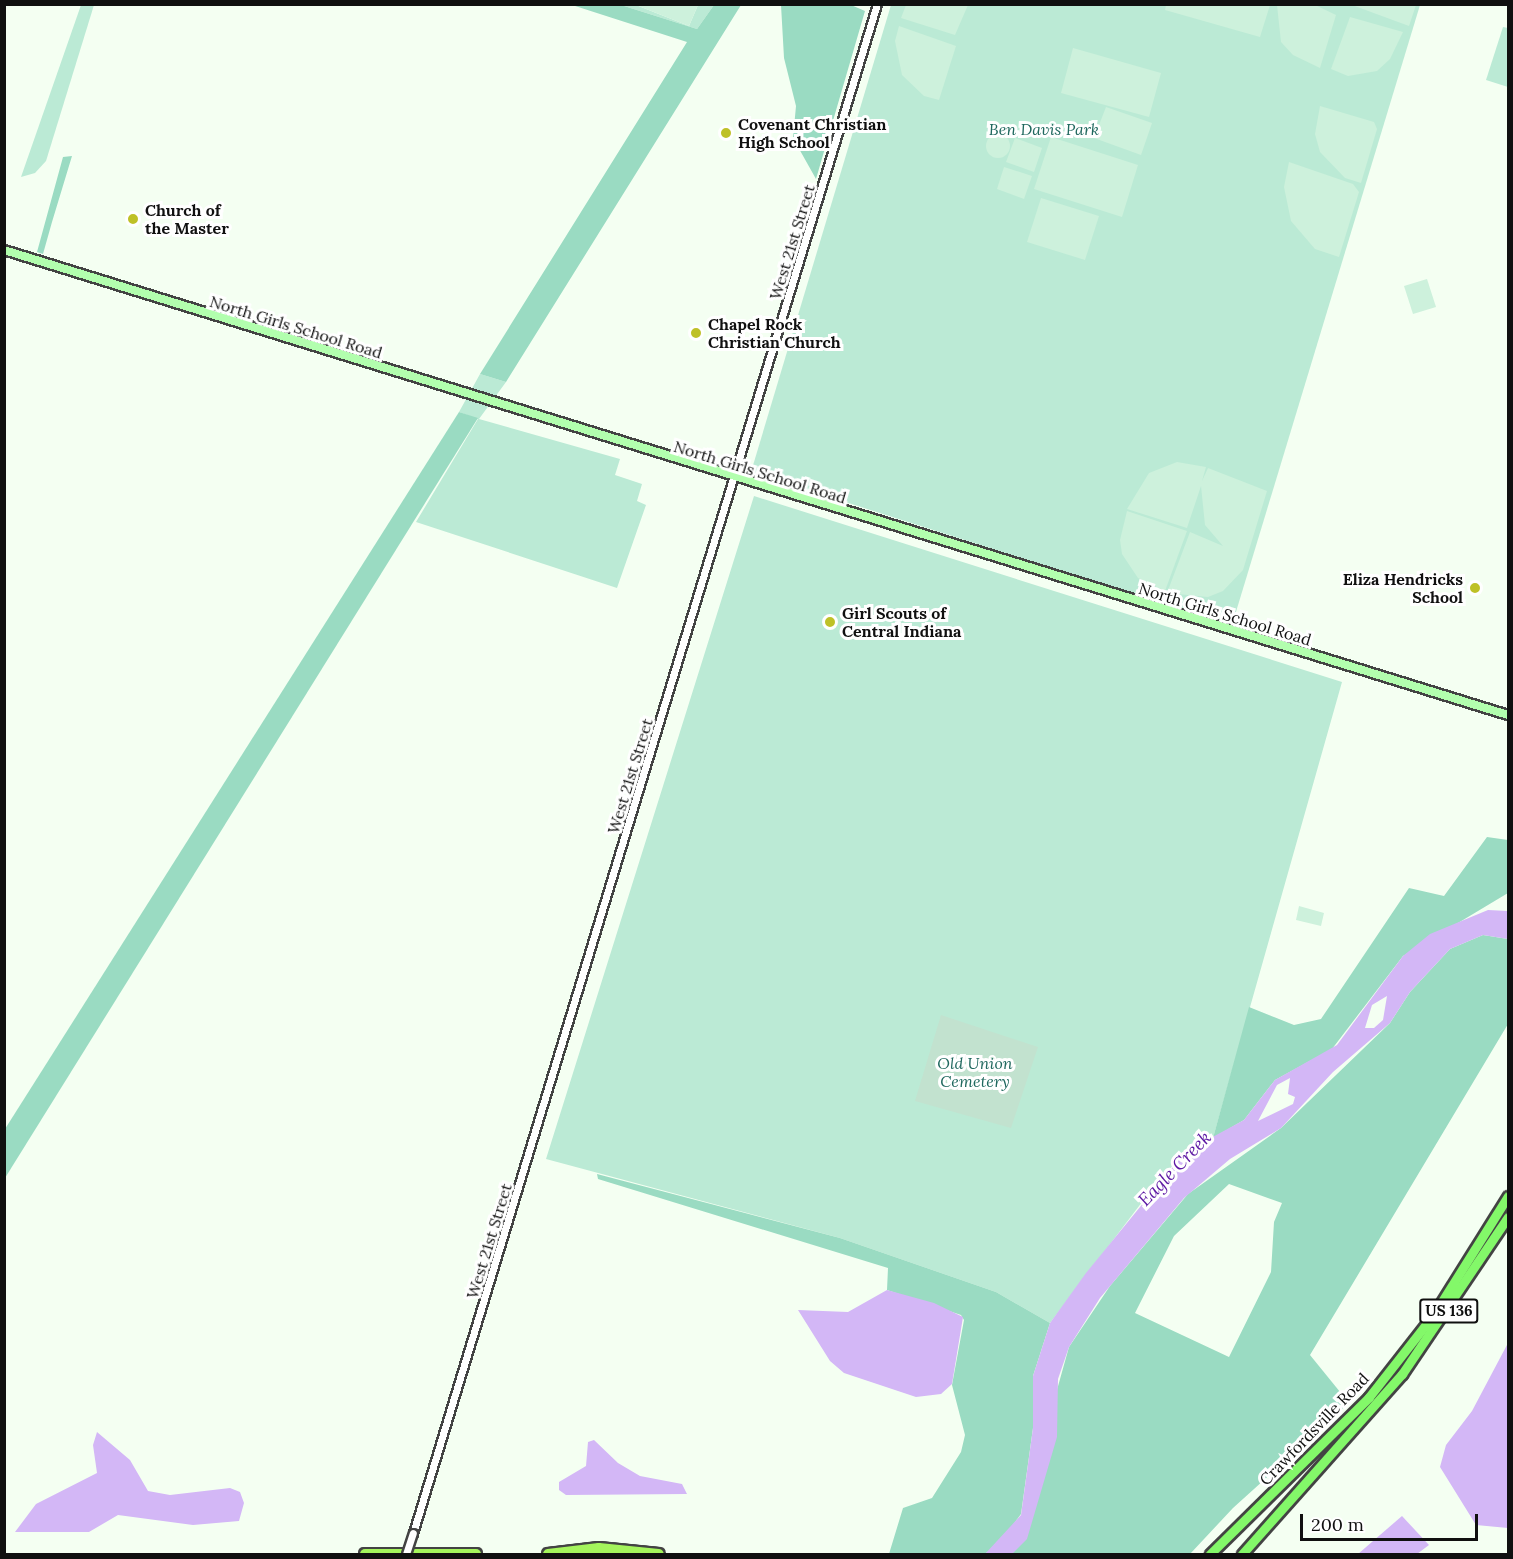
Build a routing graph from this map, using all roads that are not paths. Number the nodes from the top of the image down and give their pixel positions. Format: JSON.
{"nodes":[{"id":1,"x":877,"y":4,"type":"edge"},
{"id":2,"x":4,"y":250,"type":"edge"},
{"id":3,"x":734,"y":478,"type":"junction"},
{"id":4,"x":1509,"y":715,"type":"edge"},
{"id":5,"x":1509,"y":1196,"type":"edge"},
{"id":6,"x":1509,"y":1217,"type":"edge"},
{"id":7,"x":365,"y":1554,"type":"edge"},
{"id":8,"x":406,"y":1554,"type":"edge"},
{"id":9,"x":476,"y":1554,"type":"edge"},
{"id":10,"x":548,"y":1554,"type":"edge"},
{"id":11,"x":659,"y":1554,"type":"edge"},
{"id":12,"x":1210,"y":1554,"type":"edge"},
{"id":13,"x":1242,"y":1554,"type":"edge"}],
"edges":[{"from":1,"to":3,"type":"street","name":"West 21st Street"},
{"from":2,"to":3,"type":"main road","name":"North Girls School Road"},
{"from":3,"to":4,"type":"main road","name":"North Girls School Road"},
{"from":3,"to":8,"type":"street","name":"West 21st Street","bridge":true},
{"from":5,"to":12,"type":"main road","name":"Crawfordsville Road","number":"US 136"},
{"from":6,"to":13,"type":"main road","name":"Crawfordsville Road","number":"US 136"},
{"from":7,"to":9,"type":"highway"},
{"from":10,"to":11,"type":"highway"}]}
